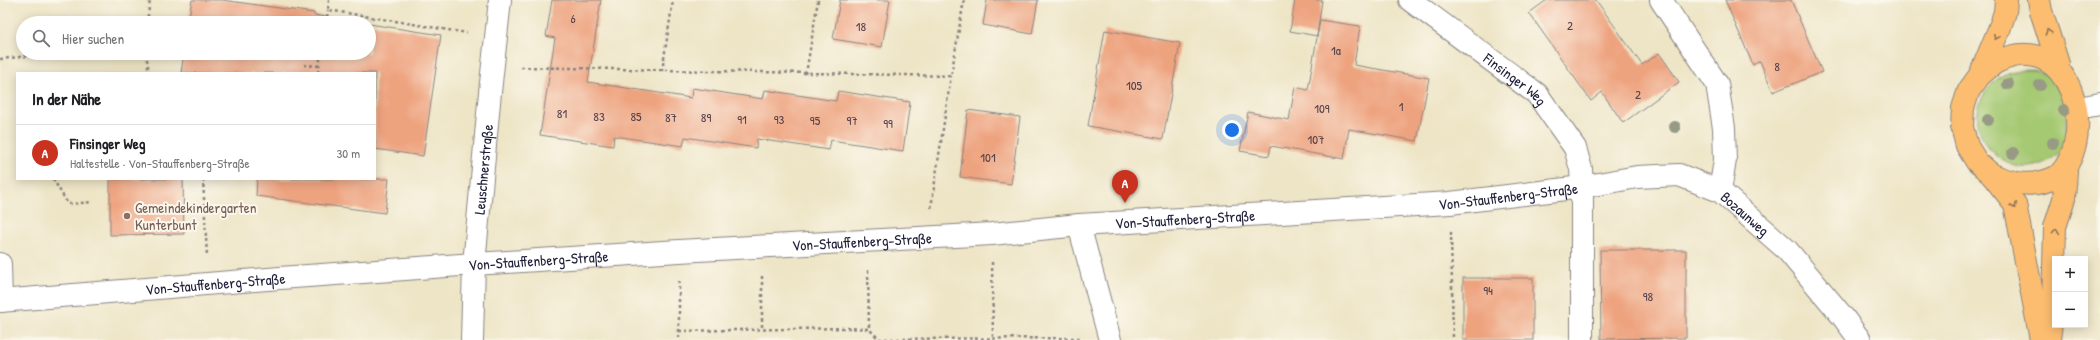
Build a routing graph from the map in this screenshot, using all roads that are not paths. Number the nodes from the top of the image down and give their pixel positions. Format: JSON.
{"nodes":[{"id":1,"x":500,"y":0,"type":"edge"},
{"id":2,"x":1410,"y":0,"type":"edge"},
{"id":3,"x":1661,"y":0,"type":"edge"},
{"id":4,"x":2006,"y":0,"type":"edge"},
{"id":5,"x":2040,"y":0,"type":"edge"},
{"id":6,"x":2058,"y":64,"type":"junction"},
{"id":7,"x":1980,"y":75,"type":"junction"},
{"id":8,"x":2094,"y":105,"type":"edge"},
{"id":9,"x":2066,"y":171,"type":"junction"},
{"id":10,"x":1991,"y":174,"type":"junction"},
{"id":11,"x":1582,"y":187,"type":"junction"},
{"id":12,"x":1720,"y":192,"type":"junction"},
{"id":13,"x":1079,"y":225,"type":"junction"},
{"id":14,"x":0,"y":264,"type":"edge"},
{"id":15,"x":474,"y":264,"type":"junction"},
{"id":16,"x":0,"y":301,"type":"edge"},
{"id":17,"x":1110,"y":339,"type":"edge"},
{"id":18,"x":472,"y":340,"type":"edge"},
{"id":19,"x":1582,"y":340,"type":"edge"},
{"id":20,"x":1860,"y":340,"type":"edge"},
{"id":21,"x":2041,"y":340,"type":"edge"},
{"id":22,"x":2049,"y":340,"type":"edge"}],
"edges":[{"from":1,"to":15,"type":"street","name":"Leuschnerstraße"},
{"from":2,"to":11,"type":"street","name":"Finsinger Weg"},
{"from":3,"to":12,"type":"street","name":"Bozaunweg"},
{"from":4,"to":7,"type":"main road","one_way":true},
{"from":6,"to":5,"type":"main road","one_way":true},
{"from":6,"to":7,"type":"main road"},
{"from":6,"to":8,"type":"main road"},
{"from":7,"to":10,"type":"main road"},
{"from":8,"to":9,"type":"main road"},
{"from":9,"to":10,"type":"main road"},
{"from":22,"to":9,"type":"main road","one_way":true},
{"from":10,"to":21,"type":"main road","one_way":true},
{"from":11,"to":12,"type":"street","name":"Von-Stauffenberg-Straße"},
{"from":11,"to":13,"type":"street","name":"Von-Stauffenberg-Straße"},
{"from":11,"to":19,"type":"street","name":"Finsinger Weg"},
{"from":12,"to":20,"type":"street","name":"Bozaunweg"},
{"from":13,"to":15,"type":"street","name":"Von-Stauffenberg-Straße"},
{"from":13,"to":17,"type":"street"},
{"from":14,"to":16,"type":"street"},
{"from":15,"to":16,"type":"street","name":"Von-Stauffenberg-Straße"},
{"from":15,"to":18,"type":"street","name":"Leuschnerstraße"}]}
